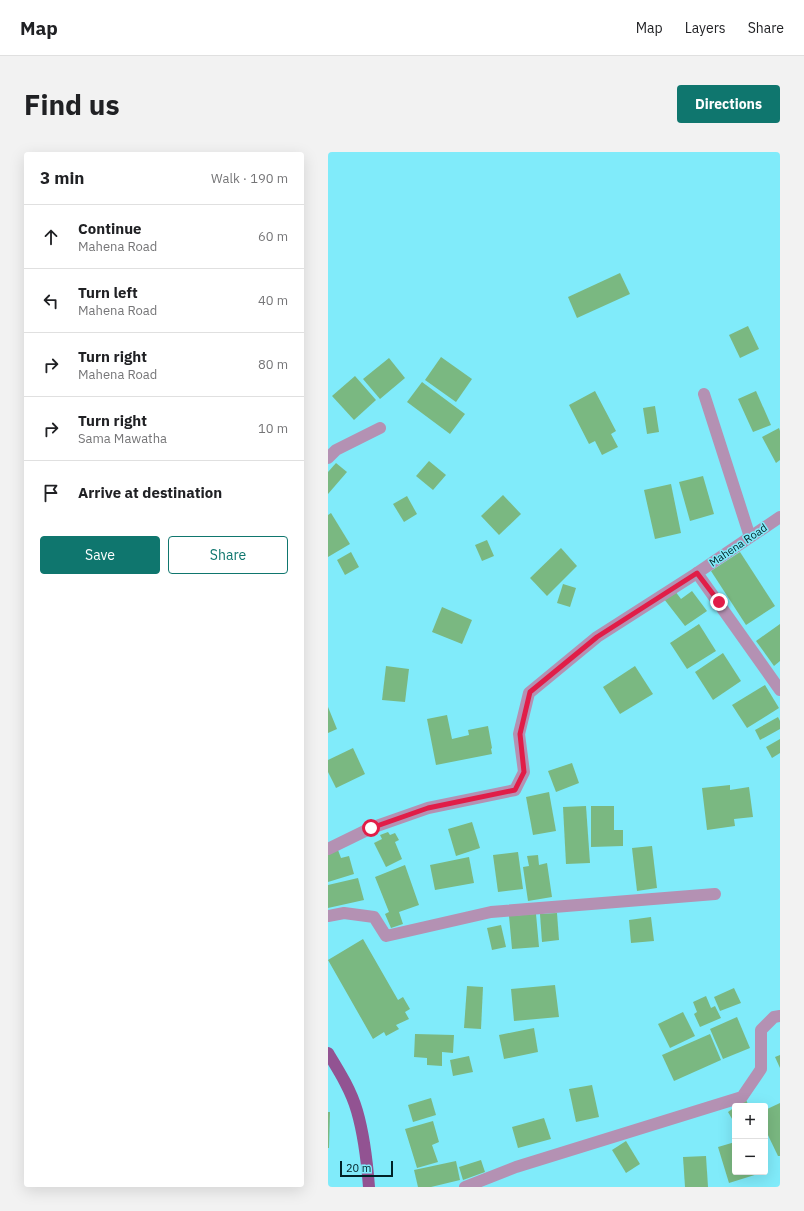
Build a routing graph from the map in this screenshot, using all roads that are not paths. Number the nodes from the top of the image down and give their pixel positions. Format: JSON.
{"nodes":[{"id":1,"x":704,"y":394,"type":"dead end"},
{"id":2,"x":380,"y":428,"type":"dead end"},
{"id":3,"x":328,"y":458,"type":"edge"},
{"id":4,"x":780,"y":517,"type":"edge"},
{"id":5,"x":750,"y":537,"type":"junction"},
{"id":6,"x":697,"y":573,"type":"junction"},
{"id":7,"x":780,"y":690,"type":"edge"},
{"id":8,"x":328,"y":849,"type":"edge"},
{"id":9,"x":714,"y":894,"type":"dead end"},
{"id":10,"x":328,"y":916,"type":"edge"},
{"id":11,"x":780,"y":1016,"type":"edge"},
{"id":12,"x":328,"y":1053,"type":"edge"},
{"id":13,"x":369,"y":1187,"type":"edge"},
{"id":14,"x":465,"y":1187,"type":"edge"}],
"edges":[{"from":1,"to":5,"type":"street"},
{"from":2,"to":3,"type":"street"},
{"from":4,"to":5,"type":"street","name":"Mahena Road"},
{"from":5,"to":6,"type":"street","name":"Mahena Road"},
{"from":6,"to":7,"type":"street"},
{"from":6,"to":8,"type":"street","name":"Mahena Road"},
{"from":9,"to":10,"type":"street"},
{"from":11,"to":14,"type":"street"},
{"from":12,"to":13,"type":"main road"}]}
